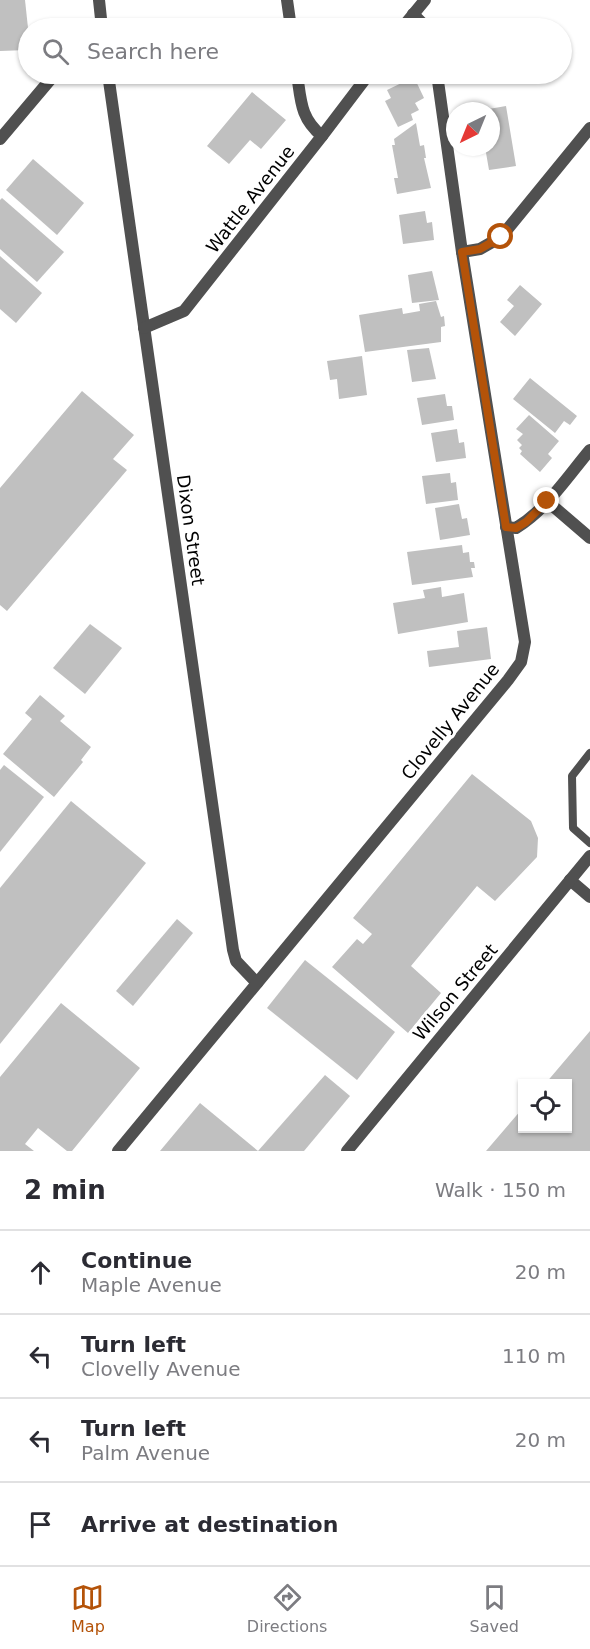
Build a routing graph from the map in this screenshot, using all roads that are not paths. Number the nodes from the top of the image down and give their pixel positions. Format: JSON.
{"nodes":[{"id":1,"x":99,"y":0,"type":"edge"},
{"id":2,"x":287,"y":0,"type":"edge"},
{"id":3,"x":425,"y":0,"type":"edge"},
{"id":4,"x":413,"y":14,"type":"junction"},
{"id":5,"x":101,"y":18,"type":"edge"},
{"id":6,"x":290,"y":18,"type":"edge"},
{"id":7,"x":410,"y":18,"type":"edge"},
{"id":8,"x":417,"y":18,"type":"edge"},
{"id":9,"x":47,"y":84,"type":"edge"},
{"id":10,"x":109,"y":84,"type":"edge"},
{"id":11,"x":299,"y":84,"type":"edge"},
{"id":12,"x":361,"y":84,"type":"edge"},
{"id":13,"x":438,"y":84,"type":"edge"},
{"id":14,"x":590,"y":128,"type":"edge"},
{"id":15,"x":322,"y":136,"type":"junction"},
{"id":16,"x":0,"y":139,"type":"edge"},
{"id":17,"x":462,"y":252,"type":"junction"},
{"id":18,"x":144,"y":328,"type":"junction"},
{"id":19,"x":590,"y":450,"type":"edge"},
{"id":20,"x":547,"y":501,"type":"junction"},
{"id":21,"x":506,"y":527,"type":"junction"},
{"id":22,"x":590,"y":538,"type":"edge"},
{"id":23,"x":590,"y":753,"type":"edge"},
{"id":24,"x":590,"y":843,"type":"edge"},
{"id":25,"x":590,"y":856,"type":"edge"},
{"id":26,"x":570,"y":880,"type":"junction"},
{"id":27,"x":590,"y":897,"type":"edge"},
{"id":28,"x":257,"y":983,"type":"junction"},
{"id":29,"x":118,"y":1151,"type":"edge"},
{"id":30,"x":347,"y":1151,"type":"edge"}],
"edges":[{"from":1,"to":5,"type":"street"},
{"from":2,"to":6,"type":"street"},
{"from":3,"to":4,"type":"street"},
{"from":4,"to":7,"type":"street"},
{"from":4,"to":8,"type":"street"},
{"from":9,"to":16,"type":"street"},
{"from":10,"to":18,"type":"street","name":"Dixon Street"},
{"from":11,"to":15,"type":"street"},
{"from":12,"to":15,"type":"street","name":"Wattle Avenue"},
{"from":13,"to":17,"type":"street","name":"Clovelly Avenue"},
{"from":14,"to":17,"type":"street"},
{"from":15,"to":18,"type":"street","name":"Wattle Avenue"},
{"from":17,"to":21,"type":"street","name":"Clovelly Avenue"},
{"from":18,"to":28,"type":"street","name":"Dixon Street"},
{"from":19,"to":20,"type":"street"},
{"from":20,"to":21,"type":"street"},
{"from":20,"to":22,"type":"street"},
{"from":21,"to":28,"type":"street","name":"Clovelly Avenue"},
{"from":23,"to":24,"type":"lane"},
{"from":25,"to":26,"type":"street","name":"Wilson Street"},
{"from":26,"to":27,"type":"street"},
{"from":26,"to":30,"type":"street","name":"Wilson Street"},
{"from":28,"to":29,"type":"street","name":"Clovelly Avenue"}]}
